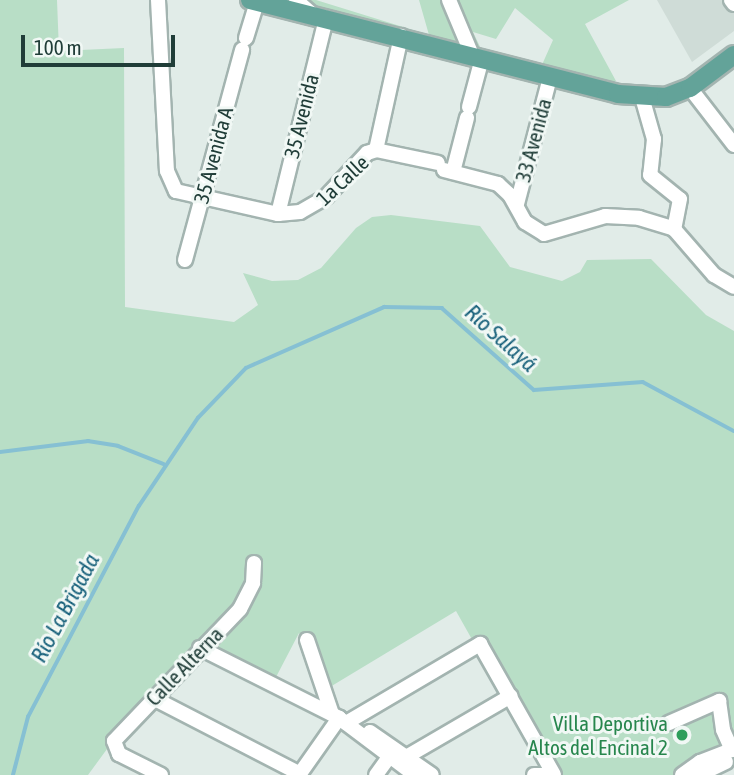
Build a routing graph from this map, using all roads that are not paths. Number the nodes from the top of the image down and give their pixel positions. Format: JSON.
{"nodes":[{"id":1,"x":158,"y":0,"type":"edge"},
{"id":2,"x":296,"y":0,"type":"edge"},
{"id":3,"x":449,"y":0,"type":"edge"},
{"id":4,"x":253,"y":1,"type":"edge"},
{"id":5,"x":319,"y":16,"type":"junction"},
{"id":6,"x":401,"y":36,"type":"junction"},
{"id":7,"x":734,"y":55,"type":"edge"},
{"id":8,"x":477,"y":57,"type":"junction"},
{"id":9,"x":550,"y":77,"type":"junction"},
{"id":10,"x":690,"y":88,"type":"junction"},
{"id":11,"x":642,"y":97,"type":"junction"},
{"id":12,"x":734,"y":145,"type":"edge"},
{"id":13,"x":376,"y":150,"type":"junction"},
{"id":14,"x":445,"y":168,"type":"junction"},
{"id":15,"x":202,"y":197,"type":"junction"},
{"id":16,"x":517,"y":204,"type":"junction"},
{"id":17,"x":278,"y":214,"type":"junction"},
{"id":18,"x":674,"y":229,"type":"junction"},
{"id":19,"x":185,"y":260,"type":"dead end"},
{"id":20,"x":734,"y":287,"type":"edge"},
{"id":21,"x":254,"y":563,"type":"dead end"},
{"id":22,"x":307,"y":640,"type":"dead end"},
{"id":23,"x":200,"y":648,"type":"junction"},
{"id":24,"x":511,"y":696,"type":"junction"},
{"id":25,"x":155,"y":699,"type":"junction"},
{"id":26,"x":342,"y":721,"type":"junction"},
{"id":27,"x":669,"y":723,"type":"dead end"},
{"id":28,"x":733,"y":753,"type":"edge"},
{"id":29,"x":397,"y":755,"type":"junction"},
{"id":30,"x":161,"y":775,"type":"edge"},
{"id":31,"x":299,"y":775,"type":"edge"},
{"id":32,"x":376,"y":775,"type":"edge"},
{"id":33,"x":415,"y":775,"type":"edge"},
{"id":34,"x":432,"y":775,"type":"edge"},
{"id":35,"x":534,"y":775,"type":"edge"},
{"id":36,"x":552,"y":775,"type":"edge"},
{"id":37,"x":682,"y":775,"type":"edge"},
{"id":38,"x":699,"y":775,"type":"edge"}],
"edges":[{"from":1,"to":15,"type":"street","name":"1a Calle"},
{"from":2,"to":5,"type":"street"},
{"from":3,"to":8,"type":"street"},
{"from":4,"to":5,"type":"main road"},
{"from":4,"to":15,"type":"street","name":"35 Avenida A"},
{"from":5,"to":6,"type":"main road"},
{"from":5,"to":17,"type":"street","name":"35 Avenida"},
{"from":6,"to":8,"type":"main road"},
{"from":6,"to":13,"type":"street"},
{"from":7,"to":10,"type":"main road"},
{"from":8,"to":9,"type":"main road"},
{"from":8,"to":14,"type":"street"},
{"from":9,"to":11,"type":"main road"},
{"from":9,"to":16,"type":"street","name":"33 Avenida"},
{"from":10,"to":11,"type":"main road"},
{"from":10,"to":12,"type":"street"},
{"from":11,"to":18,"type":"street"},
{"from":13,"to":14,"type":"street","name":"1a Calle"},
{"from":13,"to":17,"type":"street","name":"1a Calle"},
{"from":14,"to":16,"type":"street","name":"1a Calle"},
{"from":15,"to":17,"type":"street","name":"1a Calle"},
{"from":15,"to":19,"type":"street","name":"35 Avenida A"},
{"from":16,"to":18,"type":"street","name":"1a Calle"},
{"from":18,"to":20,"type":"street"},
{"from":21,"to":23,"type":"street","name":"Calle Alterna"},
{"from":22,"to":26,"type":"street"},
{"from":23,"to":25,"type":"street","name":"Calle Alterna"},
{"from":23,"to":26,"type":"street"},
{"from":24,"to":26,"type":"street"},
{"from":24,"to":29,"type":"street"},
{"from":24,"to":36,"type":"street"},
{"from":25,"to":30,"type":"street","name":"Calle Alterna"},
{"from":25,"to":31,"type":"street"},
{"from":26,"to":29,"type":"street"},
{"from":26,"to":31,"type":"street"},
{"from":27,"to":28,"type":"street"},
{"from":28,"to":37,"type":"street"},
{"from":28,"to":38,"type":"street"},
{"from":29,"to":32,"type":"street"},
{"from":29,"to":33,"type":"street"},
{"from":29,"to":34,"type":"street"},
{"from":35,"to":36,"type":"street"}]}
